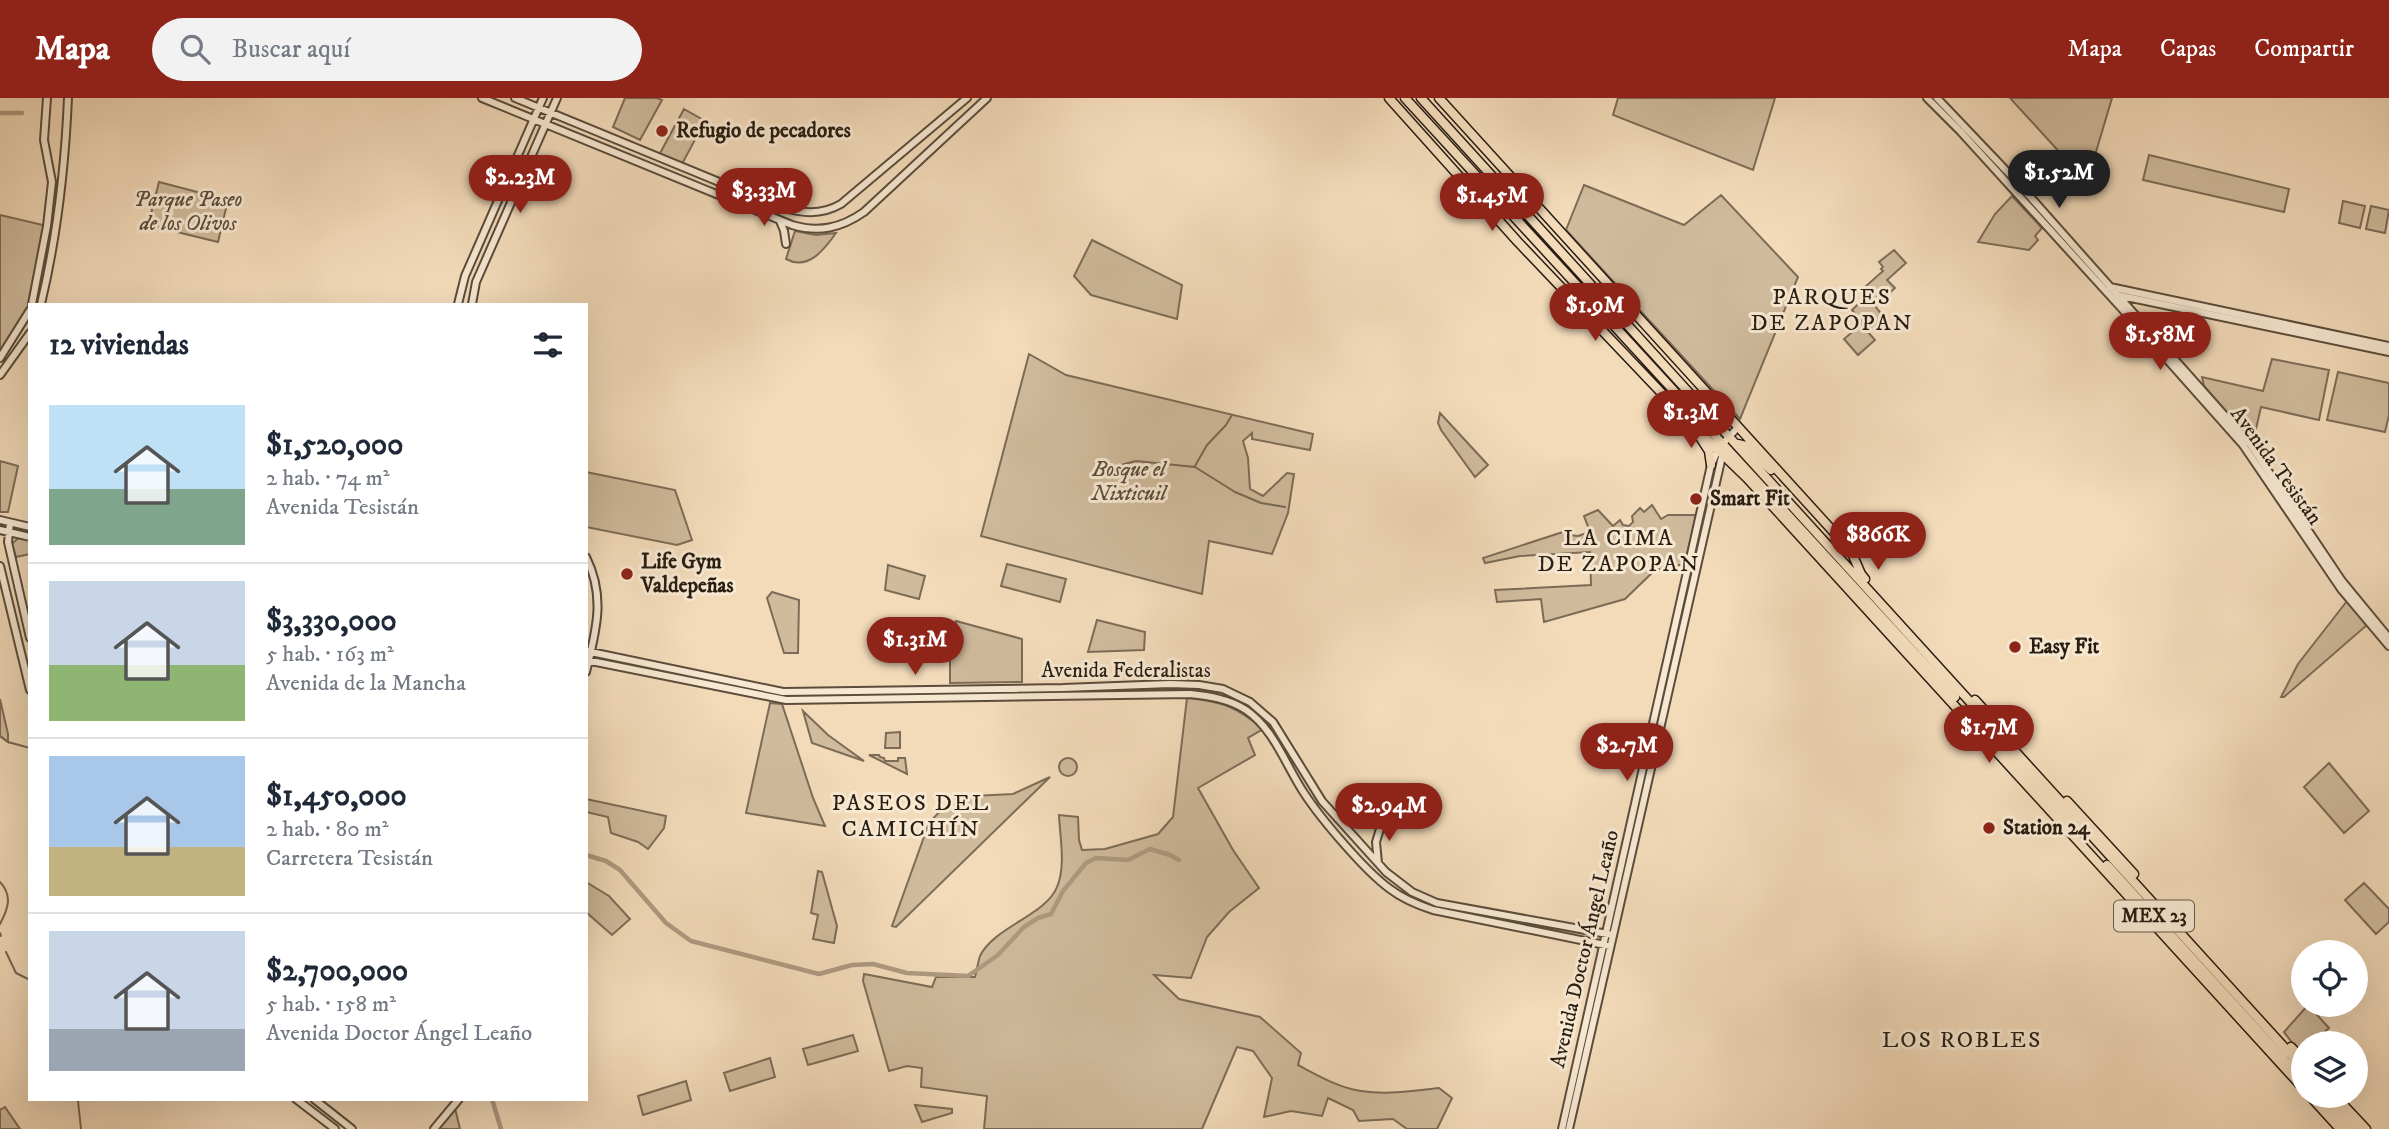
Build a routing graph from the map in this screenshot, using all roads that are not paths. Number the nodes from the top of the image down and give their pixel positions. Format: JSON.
{"nodes":[{"id":1,"x":47,"y":98,"type":"edge"},
{"id":2,"x":68,"y":98,"type":"edge"},
{"id":3,"x":482,"y":98,"type":"edge"},
{"id":4,"x":515,"y":98,"type":"edge"},
{"id":5,"x":543,"y":98,"type":"edge"},
{"id":6,"x":557,"y":98,"type":"edge"},
{"id":7,"x":967,"y":98,"type":"edge"},
{"id":8,"x":987,"y":98,"type":"edge"},
{"id":9,"x":1389,"y":98,"type":"edge"},
{"id":10,"x":1405,"y":98,"type":"edge"},
{"id":11,"x":1439,"y":98,"type":"edge"},
{"id":12,"x":1927,"y":98,"type":"edge"},
{"id":13,"x":1937,"y":98,"type":"edge"},
{"id":14,"x":1425,"y":100,"type":"edge"},
{"id":15,"x":539,"y":108,"type":"junction"},
{"id":16,"x":1399,"y":108,"type":"junction"},
{"id":17,"x":1416,"y":110,"type":"junction"},
{"id":18,"x":551,"y":113,"type":"junction"},
{"id":19,"x":534,"y":119,"type":"junction"},
{"id":20,"x":545,"y":124,"type":"junction"},
{"id":21,"x":1415,"y":127,"type":"junction"},
{"id":22,"x":1433,"y":128,"type":"junction"},
{"id":23,"x":894,"y":161,"type":"junction"},
{"id":24,"x":906,"y":173,"type":"junction"},
{"id":25,"x":51,"y":198,"type":"junction"},
{"id":26,"x":58,"y":201,"type":"junction"},
{"id":27,"x":1487,"y":206,"type":"junction"},
{"id":28,"x":1507,"y":210,"type":"junction"},
{"id":29,"x":779,"y":220,"type":"junction"},
{"id":30,"x":1524,"y":229,"type":"junction"},
{"id":31,"x":786,"y":244,"type":"dead end"},
{"id":32,"x":1545,"y":269,"type":"junction"},
{"id":33,"x":1596,"y":290,"type":"junction"},
{"id":34,"x":2109,"y":290,"type":"junction"},
{"id":35,"x":2117,"y":295,"type":"junction"},
{"id":36,"x":32,"y":303,"type":"edge"},
{"id":37,"x":41,"y":303,"type":"edge"},
{"id":38,"x":458,"y":303,"type":"edge"},
{"id":39,"x":472,"y":303,"type":"edge"},
{"id":40,"x":28,"y":313,"type":"edge"},
{"id":41,"x":28,"y":336,"type":"edge"},
{"id":42,"x":1658,"y":338,"type":"junction"},
{"id":43,"x":2389,"y":345,"type":"edge"},
{"id":44,"x":2374,"y":346,"type":"junction"},
{"id":45,"x":2389,"y":352,"type":"edge"},
{"id":46,"x":0,"y":358,"type":"edge"},
{"id":47,"x":0,"y":375,"type":"edge"},
{"id":48,"x":2216,"y":410,"type":"junction"},
{"id":49,"x":1693,"y":427,"type":"junction"},
{"id":50,"x":1739,"y":428,"type":"junction"},
{"id":51,"x":1732,"y":439,"type":"junction"},
{"id":52,"x":1722,"y":448,"type":"junction"},
{"id":53,"x":1711,"y":465,"type":"junction"},
{"id":54,"x":1800,"y":495,"type":"junction"},
{"id":55,"x":1705,"y":514,"type":"junction"},
{"id":56,"x":0,"y":520,"type":"edge"},
{"id":57,"x":10,"y":523,"type":"junction"},
{"id":58,"x":28,"y":527,"type":"edge"},
{"id":59,"x":0,"y":530,"type":"edge"},
{"id":60,"x":8,"y":532,"type":"junction"},
{"id":61,"x":28,"y":537,"type":"edge"},
{"id":62,"x":588,"y":561,"type":"edge"},
{"id":63,"x":0,"y":566,"type":"edge"},
{"id":64,"x":596,"y":580,"type":"junction"},
{"id":65,"x":588,"y":582,"type":"edge"},
{"id":66,"x":21,"y":602,"type":"junction"},
{"id":67,"x":10,"y":605,"type":"junction"},
{"id":68,"x":28,"y":630,"type":"edge"},
{"id":69,"x":2389,"y":638,"type":"edge"},
{"id":70,"x":2389,"y":646,"type":"edge"},
{"id":71,"x":1925,"y":649,"type":"junction"},
{"id":72,"x":588,"y":651,"type":"edge"},
{"id":73,"x":588,"y":660,"type":"edge"},
{"id":74,"x":28,"y":682,"type":"edge"},
{"id":75,"x":2060,"y":816,"type":"junction"},
{"id":76,"x":1334,"y":817,"type":"junction"},
{"id":77,"x":2080,"y":835,"type":"junction"},
{"id":78,"x":2083,"y":846,"type":"junction"},
{"id":79,"x":1378,"y":864,"type":"junction"},
{"id":80,"x":1609,"y":935,"type":"junction"},
{"id":81,"x":1607,"y":945,"type":"junction"},
{"id":82,"x":2291,"y":1047,"type":"edge"},
{"id":83,"x":2291,"y":1055,"type":"edge"},
{"id":84,"x":2291,"y":1067,"type":"edge"},
{"id":85,"x":2291,"y":1075,"type":"edge"},
{"id":86,"x":299,"y":1101,"type":"edge"},
{"id":87,"x":317,"y":1101,"type":"edge"},
{"id":88,"x":457,"y":1101,"type":"edge"},
{"id":89,"x":2321,"y":1108,"type":"edge"},
{"id":90,"x":2329,"y":1108,"type":"edge"},
{"id":91,"x":2339,"y":1108,"type":"edge"},
{"id":92,"x":2346,"y":1108,"type":"edge"},
{"id":93,"x":332,"y":1113,"type":"junction"},
{"id":94,"x":325,"y":1121,"type":"junction"},
{"id":95,"x":335,"y":1129,"type":"edge"},
{"id":96,"x":352,"y":1129,"type":"edge"},
{"id":97,"x":435,"y":1129,"type":"edge"},
{"id":98,"x":1562,"y":1129,"type":"edge"},
{"id":99,"x":1569,"y":1129,"type":"edge"},
{"id":100,"x":2340,"y":1129,"type":"edge"},
{"id":101,"x":2348,"y":1129,"type":"edge"},
{"id":102,"x":2358,"y":1129,"type":"edge"},
{"id":103,"x":2366,"y":1129,"type":"edge"}],
"edges":[{"from":1,"to":25,"type":"street"},
{"from":2,"to":26,"type":"street"},
{"from":3,"to":19,"type":"street"},
{"from":4,"to":15,"type":"street"},
{"from":5,"to":15,"type":"street"},
{"from":6,"to":18,"type":"street"},
{"from":7,"to":23,"type":"street"},
{"from":8,"to":24,"type":"street"},
{"from":9,"to":16,"type":"main road"},
{"from":10,"to":17,"type":"main road","number":"MEX 23"},
{"from":11,"to":42,"type":"main road"},
{"from":12,"to":34,"type":"street"},
{"from":13,"to":34,"type":"street","name":"Avenida Tesistán"},
{"from":14,"to":17,"type":"main road"},
{"from":14,"to":33,"type":"main road","number":"MEX 23"},
{"from":15,"to":18,"type":"street"},
{"from":15,"to":19,"type":"street"},
{"from":16,"to":17,"type":"main road"},
{"from":16,"to":21,"type":"main road"},
{"from":17,"to":22,"type":"main road","number":"MEX 23"},
{"from":18,"to":20,"type":"street"},
{"from":18,"to":23,"type":"street"},
{"from":19,"to":20,"type":"street"},
{"from":19,"to":38,"type":"street"},
{"from":20,"to":29,"type":"street"},
{"from":20,"to":39,"type":"street"},
{"from":21,"to":22,"type":"main road"},
{"from":21,"to":27,"type":"main road"},
{"from":22,"to":28,"type":"main road","number":"MEX 23"},
{"from":23,"to":24,"type":"street"},
{"from":24,"to":29,"type":"street"},
{"from":25,"to":26,"type":"street"},
{"from":25,"to":36,"type":"street"},
{"from":26,"to":37,"type":"street"},
{"from":27,"to":28,"type":"main road"},
{"from":27,"to":32,"type":"main road"},
{"from":28,"to":30,"type":"main road","number":"MEX 23"},
{"from":29,"to":31,"type":"street"},
{"from":30,"to":32,"type":"main road"},
{"from":30,"to":52,"type":"main road","number":"MEX 23"},
{"from":32,"to":49,"type":"main road"},
{"from":33,"to":42,"type":"main road"},
{"from":33,"to":51,"type":"main road","number":"MEX 23"},
{"from":34,"to":35,"type":"street","name":"Avenida Tesistán"},
{"from":34,"to":44,"type":"street"},
{"from":34,"to":48,"type":"street","name":"Avenida Tesistán"},
{"from":35,"to":44,"type":"street"},
{"from":35,"to":48,"type":"street","name":"Avenida Tesistán"},
{"from":40,"to":46,"type":"street"},
{"from":41,"to":47,"type":"street"},
{"from":42,"to":50,"type":"main road"},
{"from":43,"to":44,"type":"street"},
{"from":44,"to":45,"type":"street"},
{"from":48,"to":69,"type":"street","name":"Avenida Tesistán"},
{"from":48,"to":70,"type":"street","name":"Avenida Tesistán"},
{"from":49,"to":52,"type":"main road"},
{"from":49,"to":53,"type":"main road"},
{"from":50,"to":51,"type":"street"},
{"from":50,"to":54,"type":"main road"},
{"from":51,"to":52,"type":"street"},
{"from":51,"to":54,"type":"main road"},
{"from":51,"to":71,"type":"main road","number":"MEX 23"},
{"from":52,"to":53,"type":"street","name":"Avenida Doctor Ángel Leaño"},
{"from":52,"to":55,"type":"street","name":"Avenida Doctor Ángel Leaño"},
{"from":52,"to":75,"type":"main road","number":"MEX 23"},
{"from":53,"to":55,"type":"street","name":"Avenida Doctor Ángel Leaño"},
{"from":54,"to":71,"type":"main road"},
{"from":55,"to":80,"type":"street","name":"Avenida Doctor Ángel Leaño"},
{"from":56,"to":57,"type":"street"},
{"from":57,"to":58,"type":"street"},
{"from":57,"to":60,"type":"street"},
{"from":59,"to":60,"type":"street"},
{"from":60,"to":61,"type":"street"},
{"from":60,"to":66,"type":"street"},
{"from":62,"to":64,"type":"street"},
{"from":63,"to":67,"type":"street"},
{"from":64,"to":65,"type":"street"},
{"from":64,"to":72,"type":"street"},
{"from":66,"to":67,"type":"street"},
{"from":66,"to":68,"type":"street"},
{"from":67,"to":74,"type":"street"},
{"from":71,"to":82,"type":"main road"},
{"from":71,"to":83,"type":"main road","number":"MEX 23"},
{"from":72,"to":73,"type":"street"},
{"from":72,"to":76,"type":"street","name":"Avenida Federalistas"},
{"from":73,"to":81,"type":"street","name":"Avenida Federalistas"},
{"from":75,"to":77,"type":"main road","number":"MEX 23"},
{"from":75,"to":78,"type":"main road"},
{"from":76,"to":79,"type":"street","name":"Avenida Federalistas"},
{"from":76,"to":79,"type":"street"},
{"from":77,"to":78,"type":"main road"},
{"from":77,"to":84,"type":"main road","number":"MEX 23"},
{"from":78,"to":85,"type":"main road"},
{"from":79,"to":80,"type":"street","name":"Avenida Federalistas"},
{"from":80,"to":81,"type":"street","name":"Avenida Doctor Ángel Leaño"},
{"from":81,"to":98,"type":"street","name":"Avenida Doctor Ángel Leaño"},
{"from":81,"to":99,"type":"street","name":"Avenida Doctor Ángel Leaño"},
{"from":86,"to":94,"type":"street"},
{"from":87,"to":93,"type":"street"},
{"from":88,"to":97,"type":"street"},
{"from":89,"to":100,"type":"main road"},
{"from":90,"to":101,"type":"main road"},
{"from":91,"to":102,"type":"main road"},
{"from":92,"to":103,"type":"main road"},
{"from":93,"to":94,"type":"street"},
{"from":93,"to":96,"type":"street"},
{"from":94,"to":95,"type":"street"}]}
